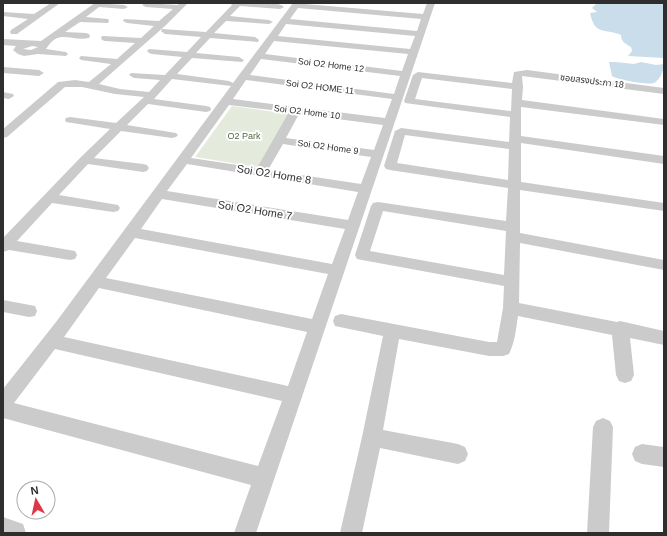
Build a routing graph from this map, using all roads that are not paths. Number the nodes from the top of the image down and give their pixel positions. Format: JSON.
{"nodes":[{"id":1,"x":56,"y":3,"type":"edge"},
{"id":2,"x":234,"y":3,"type":"edge"},
{"id":3,"x":238,"y":3,"type":"edge"},
{"id":4,"x":431,"y":3,"type":"edge"},
{"id":5,"x":98,"y":4,"type":"edge"},
{"id":6,"x":296,"y":4,"type":"edge"},
{"id":7,"x":146,"y":5,"type":"dead end"},
{"id":8,"x":182,"y":5,"type":"edge"},
{"id":9,"x":124,"y":7,"type":"dead end"},
{"id":10,"x":280,"y":7,"type":"dead end"},
{"id":11,"x":3,"y":14,"type":"edge"},
{"id":12,"x":36,"y":17,"type":"junction"},
{"id":13,"x":425,"y":17,"type":"junction"},
{"id":14,"x":224,"y":18,"type":"junction"},
{"id":15,"x":78,"y":19,"type":"junction"},
{"id":16,"x":127,"y":20,"type":"dead end"},
{"id":17,"x":106,"y":21,"type":"dead end"},
{"id":18,"x":284,"y":21,"type":"junction"},
{"id":19,"x":269,"y":22,"type":"dead end"},
{"id":20,"x":164,"y":27,"type":"junction"},
{"id":21,"x":14,"y":32,"type":"dead end"},
{"id":22,"x":57,"y":34,"type":"junction"},
{"id":23,"x":419,"y":34,"type":"junction"},
{"id":24,"x":86,"y":36,"type":"dead end"},
{"id":25,"x":208,"y":36,"type":"junction"},
{"id":26,"x":105,"y":38,"type":"dead end"},
{"id":27,"x":271,"y":38,"type":"junction"},
{"id":28,"x":255,"y":40,"type":"dead end"},
{"id":29,"x":143,"y":41,"type":"junction"},
{"id":30,"x":3,"y":42,"type":"edge"},
{"id":31,"x":25,"y":48,"type":"junction"},
{"id":32,"x":39,"y":48,"type":"junction"},
{"id":33,"x":152,"y":51,"type":"dead end"},
{"id":34,"x":413,"y":52,"type":"junction"},
{"id":35,"x":63,"y":54,"type":"dead end"},
{"id":36,"x":189,"y":55,"type":"junction"},
{"id":37,"x":257,"y":56,"type":"junction"},
{"id":38,"x":84,"y":58,"type":"dead end"},
{"id":39,"x":239,"y":60,"type":"dead end"},
{"id":40,"x":118,"y":62,"type":"junction"},
{"id":41,"x":4,"y":66,"type":"edge"},
{"id":42,"x":39,"y":73,"type":"dead end"},
{"id":43,"x":405,"y":74,"type":"junction"},
{"id":44,"x":134,"y":75,"type":"dead end"},
{"id":45,"x":169,"y":77,"type":"junction"},
{"id":46,"x":242,"y":77,"type":"junction"},
{"id":47,"x":229,"y":84,"type":"dead end"},
{"id":48,"x":92,"y":85,"type":"junction"},
{"id":49,"x":518,"y":87,"type":"junction"},
{"id":50,"x":664,"y":91,"type":"edge"},
{"id":51,"x":397,"y":97,"type":"junction"},
{"id":52,"x":149,"y":98,"type":"junction"},
{"id":53,"x":226,"y":101,"type":"junction"},
{"id":54,"x":206,"y":109,"type":"dead end"},
{"id":55,"x":517,"y":109,"type":"junction"},
{"id":56,"x":296,"y":110,"type":"junction"},
{"id":57,"x":70,"y":120,"type":"dead end"},
{"id":58,"x":388,"y":122,"type":"junction"},
{"id":59,"x":664,"y":122,"type":"edge"},
{"id":60,"x":119,"y":127,"type":"junction"},
{"id":61,"x":3,"y":135,"type":"edge"},
{"id":62,"x":172,"y":135,"type":"dead end"},
{"id":63,"x":279,"y":140,"type":"junction"},
{"id":64,"x":516,"y":143,"type":"junction"},
{"id":65,"x":377,"y":154,"type":"junction"},
{"id":66,"x":86,"y":160,"type":"junction"},
{"id":67,"x":183,"y":160,"type":"junction"},
{"id":68,"x":664,"y":160,"type":"edge"},
{"id":69,"x":143,"y":168,"type":"dead end"},
{"id":70,"x":261,"y":172,"type":"junction"},
{"id":71,"x":514,"y":184,"type":"junction"},
{"id":72,"x":365,"y":189,"type":"junction"},
{"id":73,"x":158,"y":194,"type":"junction"},
{"id":74,"x":50,"y":198,"type":"junction"},
{"id":75,"x":664,"y":206,"type":"edge"},
{"id":76,"x":113,"y":208,"type":"dead end"},
{"id":77,"x":352,"y":225,"type":"junction"},
{"id":78,"x":130,"y":232,"type":"junction"},
{"id":79,"x":513,"y":232,"type":"junction"},
{"id":80,"x":5,"y":245,"type":"edge"},
{"id":81,"x":70,"y":255,"type":"dead end"},
{"id":82,"x":664,"y":265,"type":"edge"},
{"id":83,"x":336,"y":270,"type":"junction"},
{"id":84,"x":95,"y":281,"type":"junction"},
{"id":85,"x":512,"y":282,"type":"junction"},
{"id":86,"x":3,"y":306,"type":"edge"},
{"id":87,"x":511,"y":308,"type":"junction"},
{"id":88,"x":29,"y":310,"type":"dead end"},
{"id":89,"x":341,"y":321,"type":"dead end"},
{"id":90,"x":317,"y":327,"type":"junction"},
{"id":91,"x":620,"y":328,"type":"junction"},
{"id":92,"x":392,"y":330,"type":"junction"},
{"id":93,"x":664,"y":338,"type":"edge"},
{"id":94,"x":51,"y":341,"type":"junction"},
{"id":95,"x":625,"y":375,"type":"dead end"},
{"id":96,"x":293,"y":395,"type":"junction"},
{"id":97,"x":3,"y":403,"type":"edge"},
{"id":98,"x":3,"y":409,"type":"edge"},
{"id":99,"x":603,"y":427,"type":"dead end"},
{"id":100,"x":372,"y":437,"type":"junction"},
{"id":101,"x":458,"y":454,"type":"dead end"},
{"id":102,"x":642,"y":454,"type":"dead end"},
{"id":103,"x":664,"y":457,"type":"edge"},
{"id":104,"x":264,"y":478,"type":"junction"},
{"id":105,"x":245,"y":533,"type":"edge"},
{"id":106,"x":351,"y":533,"type":"edge"},
{"id":107,"x":598,"y":533,"type":"edge"}],
"edges":[{"from":1,"to":12,"type":"street"},
{"from":2,"to":3,"type":"street"},
{"from":3,"to":10,"type":"street"},
{"from":3,"to":14,"type":"street"},
{"from":4,"to":13,"type":"street"},
{"from":5,"to":9,"type":"street"},
{"from":5,"to":15,"type":"street"},
{"from":6,"to":13,"type":"street"},
{"from":6,"to":18,"type":"street"},
{"from":7,"to":8,"type":"street"},
{"from":8,"to":20,"type":"street"},
{"from":11,"to":12,"type":"street"},
{"from":12,"to":21,"type":"street"},
{"from":13,"to":23,"type":"street"},
{"from":14,"to":19,"type":"street"},
{"from":14,"to":25,"type":"street"},
{"from":15,"to":17,"type":"street"},
{"from":15,"to":22,"type":"street"},
{"from":16,"to":20,"type":"street"},
{"from":18,"to":23,"type":"street"},
{"from":18,"to":27,"type":"street"},
{"from":20,"to":25,"type":"street"},
{"from":20,"to":29,"type":"street"},
{"from":22,"to":24,"type":"street"},
{"from":22,"to":32,"type":"street"},
{"from":23,"to":34,"type":"street"},
{"from":25,"to":28,"type":"street"},
{"from":25,"to":36,"type":"street"},
{"from":26,"to":29,"type":"street"},
{"from":27,"to":34,"type":"street"},
{"from":27,"to":37,"type":"street"},
{"from":29,"to":40,"type":"street"},
{"from":30,"to":31,"type":"street"},
{"from":31,"to":32,"type":"street"},
{"from":31,"to":41,"type":"street"},
{"from":32,"to":35,"type":"street"},
{"from":33,"to":36,"type":"street"},
{"from":34,"to":43,"type":"street"},
{"from":36,"to":39,"type":"street"},
{"from":36,"to":45,"type":"street"},
{"from":37,"to":43,"type":"street","name":"Soi O2 Home 12"},
{"from":37,"to":46,"type":"street"},
{"from":38,"to":40,"type":"street"},
{"from":40,"to":48,"type":"street"},
{"from":41,"to":42,"type":"street"},
{"from":43,"to":51,"type":"street"},
{"from":44,"to":45,"type":"street"},
{"from":45,"to":47,"type":"street"},
{"from":45,"to":52,"type":"street"},
{"from":46,"to":51,"type":"street","name":"Soi O2 HOME 11"},
{"from":46,"to":53,"type":"street"},
{"from":48,"to":52,"type":"street"},
{"from":48,"to":61,"type":"street"},
{"from":49,"to":50,"type":"street","name":"ซอยสรงประภา 18"},
{"from":49,"to":55,"type":"street"},
{"from":49,"to":55,"type":"street"},
{"from":51,"to":58,"type":"street"},
{"from":52,"to":54,"type":"street"},
{"from":52,"to":60,"type":"street"},
{"from":53,"to":56,"type":"street","name":"Soi O2 Home 10"},
{"from":53,"to":67,"type":"street"},
{"from":55,"to":59,"type":"street"},
{"from":55,"to":64,"type":"street"},
{"from":56,"to":58,"type":"street","name":"Soi O2 Home 10"},
{"from":56,"to":63,"type":"street"},
{"from":57,"to":60,"type":"street"},
{"from":58,"to":65,"type":"street"},
{"from":60,"to":62,"type":"street"},
{"from":60,"to":66,"type":"street"},
{"from":63,"to":65,"type":"street","name":"Soi O2 Home 9"},
{"from":63,"to":70,"type":"street"},
{"from":64,"to":68,"type":"street"},
{"from":64,"to":71,"type":"street"},
{"from":64,"to":71,"type":"street"},
{"from":65,"to":72,"type":"street"},
{"from":66,"to":69,"type":"street"},
{"from":66,"to":74,"type":"street"},
{"from":67,"to":70,"type":"street","name":"Soi O2 Home 8"},
{"from":67,"to":73,"type":"street"},
{"from":70,"to":72,"type":"street","name":"Soi O2 Home 8"},
{"from":71,"to":75,"type":"street"},
{"from":71,"to":79,"type":"street"},
{"from":72,"to":77,"type":"street"},
{"from":73,"to":77,"type":"street","name":"Soi O2 Home 7"},
{"from":73,"to":78,"type":"street"},
{"from":74,"to":76,"type":"street"},
{"from":74,"to":80,"type":"street"},
{"from":77,"to":83,"type":"street"},
{"from":78,"to":83,"type":"street"},
{"from":78,"to":84,"type":"street"},
{"from":79,"to":82,"type":"street"},
{"from":79,"to":85,"type":"street"},
{"from":79,"to":85,"type":"street"},
{"from":80,"to":81,"type":"street"},
{"from":83,"to":90,"type":"street"},
{"from":84,"to":90,"type":"street"},
{"from":84,"to":94,"type":"street"},
{"from":85,"to":87,"type":"street"},
{"from":86,"to":88,"type":"street"},
{"from":87,"to":91,"type":"street"},
{"from":87,"to":92,"type":"street"},
{"from":89,"to":92,"type":"street"},
{"from":90,"to":96,"type":"street"},
{"from":91,"to":93,"type":"street"},
{"from":91,"to":95,"type":"street"},
{"from":92,"to":100,"type":"street"},
{"from":94,"to":96,"type":"street"},
{"from":94,"to":97,"type":"street"},
{"from":96,"to":104,"type":"street"},
{"from":98,"to":104,"type":"street"},
{"from":99,"to":107,"type":"street"},
{"from":100,"to":101,"type":"street"},
{"from":100,"to":106,"type":"street"},
{"from":102,"to":103,"type":"street"},
{"from":104,"to":105,"type":"street"}]}
